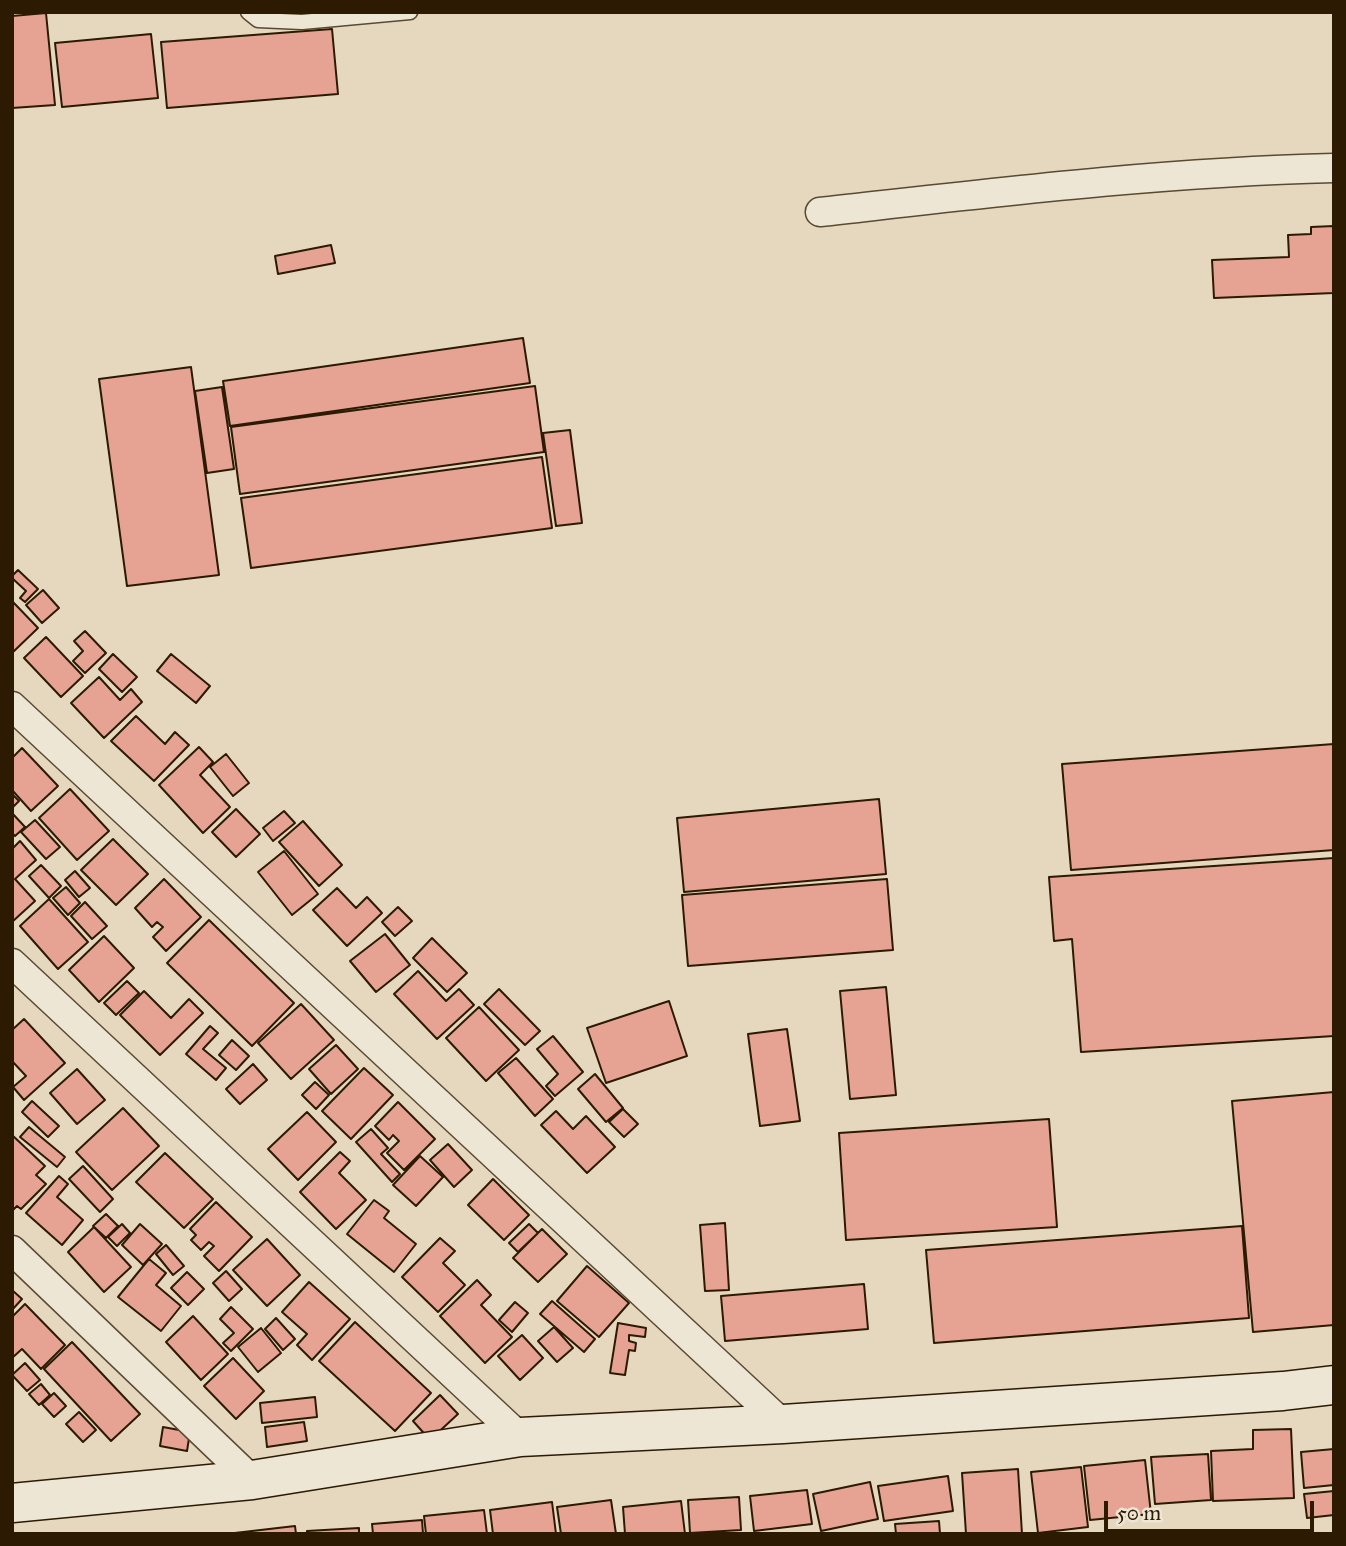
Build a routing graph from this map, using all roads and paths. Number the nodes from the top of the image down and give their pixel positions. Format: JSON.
{"nodes":[{"id":1,"x":248,"y":12,"type":"edge"},
{"id":2,"x":410,"y":12,"type":"edge"},
{"id":3,"x":1334,"y":168,"type":"edge"},
{"id":4,"x":820,"y":212,"type":"dead end"},
{"id":5,"x":12,"y":706,"type":"edge"},
{"id":6,"x":12,"y":963,"type":"edge"},
{"id":7,"x":12,"y":1250,"type":"edge"},
{"id":8,"x":1334,"y":1385,"type":"edge"},
{"id":9,"x":783,"y":1424,"type":"junction"},
{"id":10,"x":520,"y":1437,"type":"junction"},
{"id":11,"x":252,"y":1480,"type":"junction"},
{"id":12,"x":12,"y":1503,"type":"edge"}],
"edges":[{"from":1,"to":2,"type":"lane"},
{"from":3,"to":4,"type":"street"},
{"from":5,"to":9,"type":"street"},
{"from":6,"to":10,"type":"street"},
{"from":7,"to":11,"type":"street"},
{"from":8,"to":9,"type":"street"},
{"from":9,"to":10,"type":"street"},
{"from":10,"to":11,"type":"street"},
{"from":11,"to":12,"type":"street"}]}
